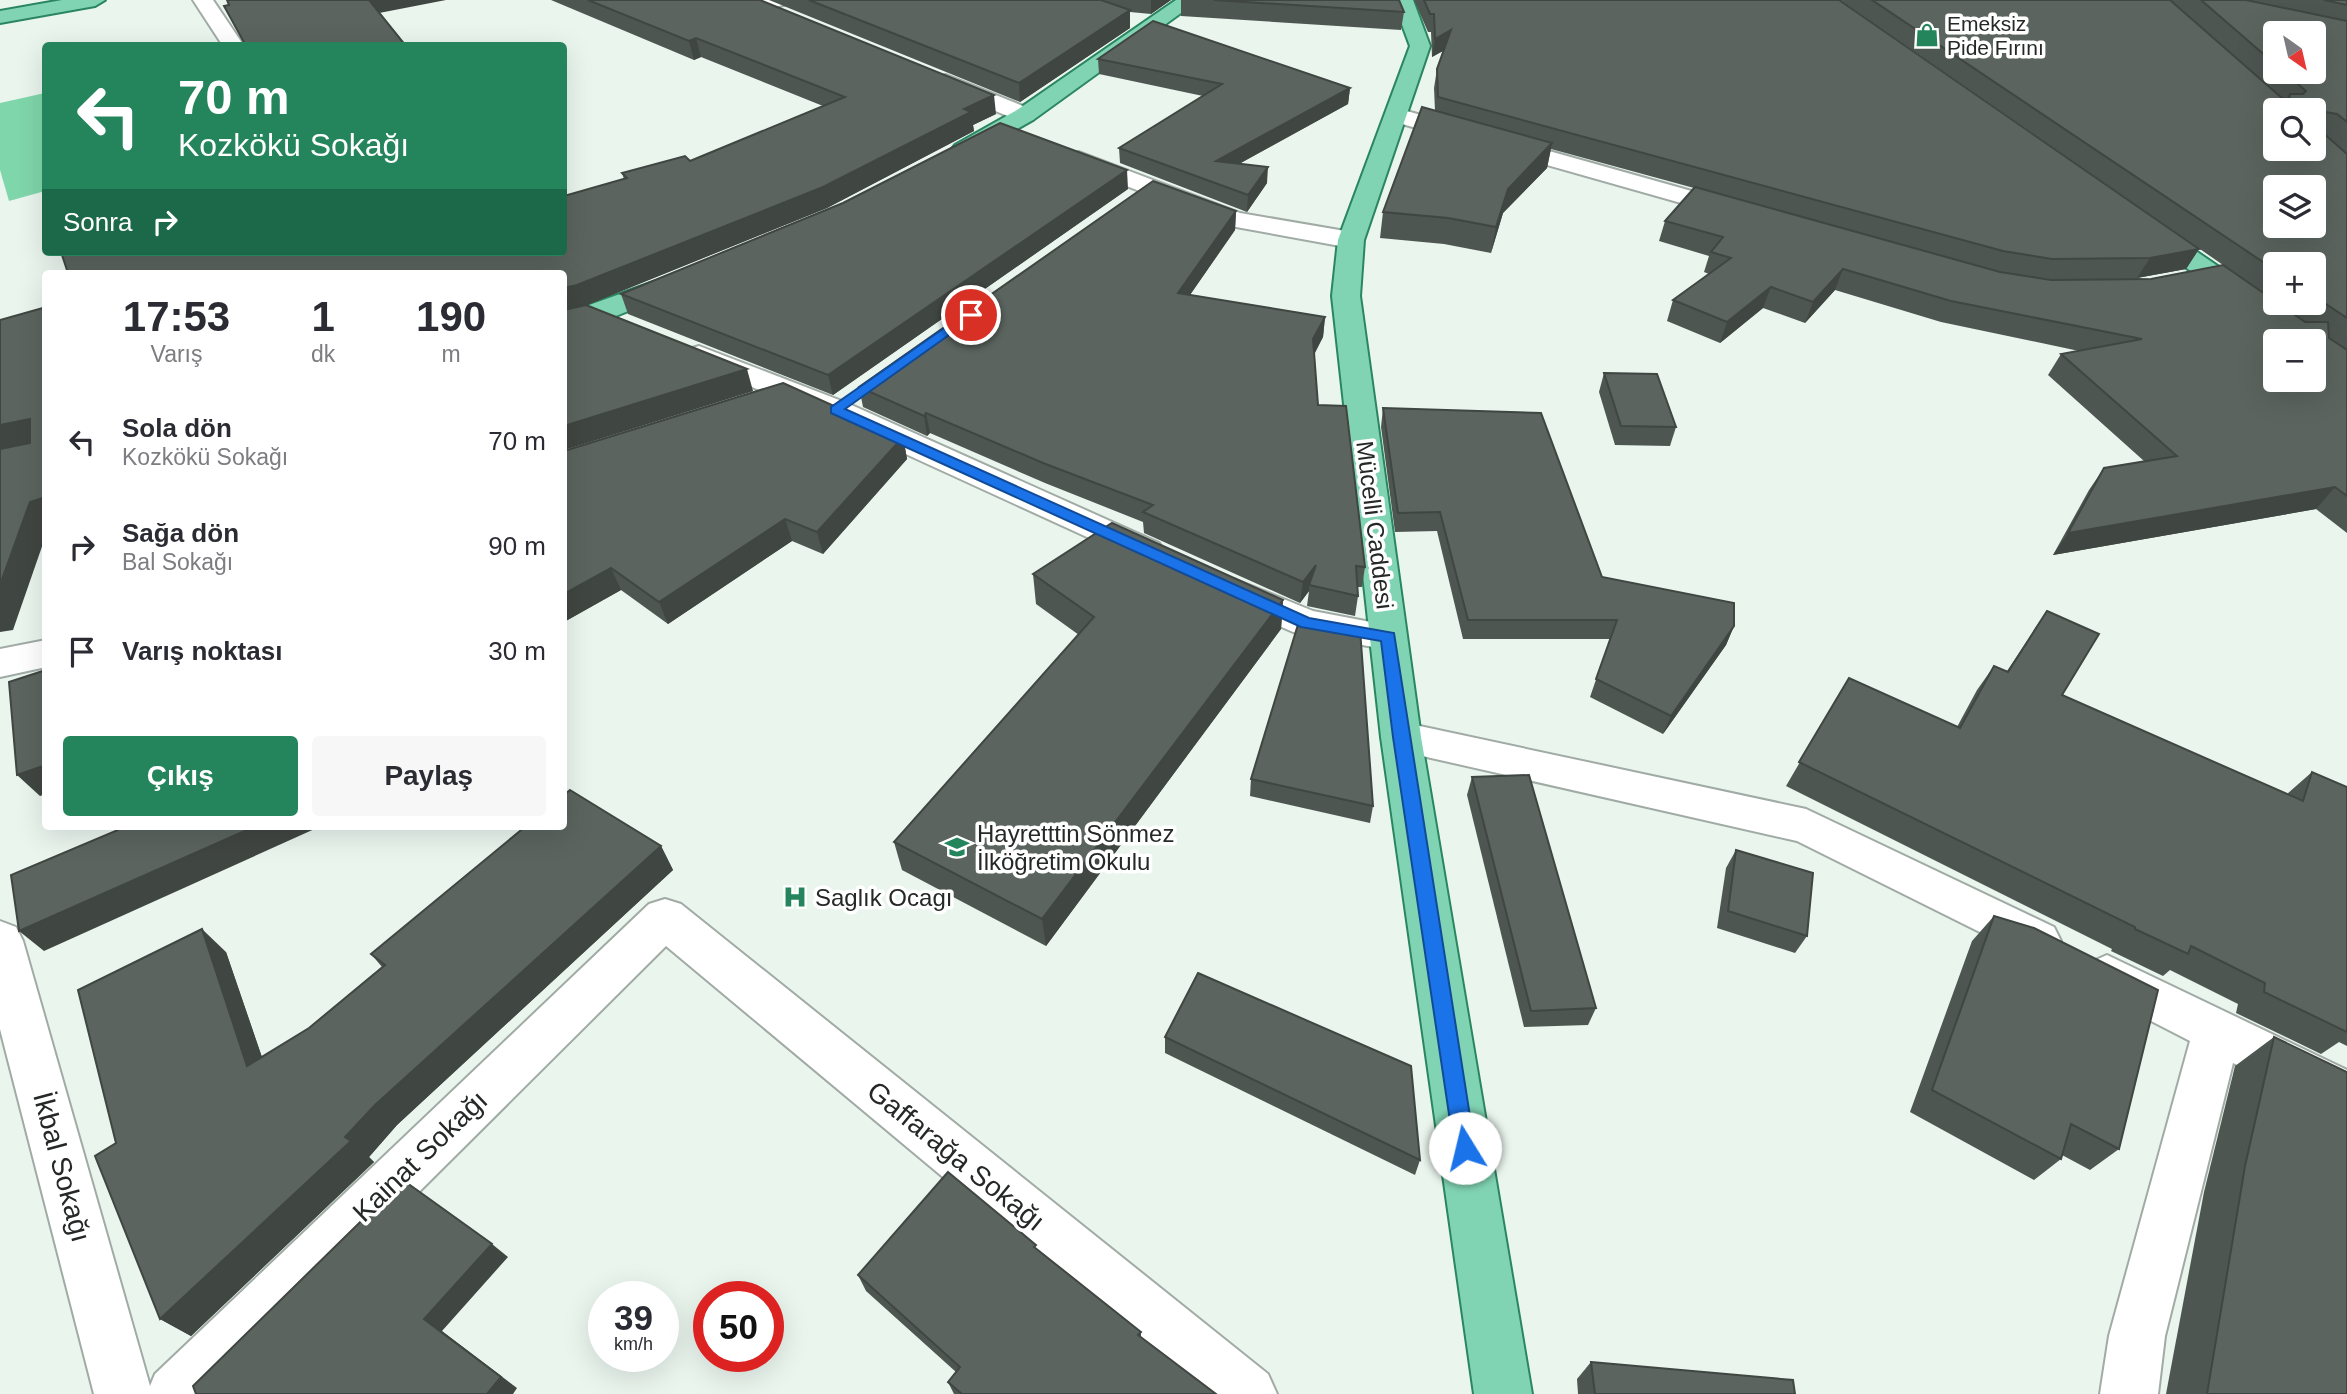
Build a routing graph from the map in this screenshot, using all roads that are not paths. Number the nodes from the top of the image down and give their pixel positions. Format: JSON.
{"nodes":[{"id":1,"x":95,"y":0,"type":"edge"},
{"id":2,"x":203,"y":0,"type":"edge"},
{"id":3,"x":1189,"y":0,"type":"edge"},
{"id":4,"x":1403,"y":0,"type":"edge"},
{"id":5,"x":0,"y":17,"type":"edge"},
{"id":6,"x":231,"y":42,"type":"edge"},
{"id":7,"x":924,"y":73,"type":"edge"},
{"id":8,"x":1396,"y":115,"type":"junction"},
{"id":9,"x":1026,"y":126,"type":"junction"},
{"id":10,"x":1052,"y":148,"type":"edge"},
{"id":11,"x":944,"y":159,"type":"edge"},
{"id":12,"x":1151,"y":187,"type":"junction"},
{"id":13,"x":1129,"y":203,"type":"edge"},
{"id":14,"x":1765,"y":219,"type":"edge"},
{"id":15,"x":2134,"y":220,"type":"edge"},
{"id":16,"x":1350,"y":240,"type":"junction"},
{"id":17,"x":698,"y":272,"type":"edge"},
{"id":18,"x":2213,"y":275,"type":"junction"},
{"id":19,"x":2175,"y":282,"type":"edge"},
{"id":20,"x":596,"y":314,"type":"junction"},
{"id":21,"x":567,"y":322,"type":"edge"},
{"id":22,"x":633,"y":329,"type":"edge"},
{"id":23,"x":2292,"y":329,"type":"edge"},
{"id":24,"x":670,"y":343,"type":"edge"},
{"id":25,"x":792,"y":391,"type":"junction"},
{"id":26,"x":741,"y":407,"type":"edge"},
{"id":27,"x":1388,"y":637,"type":"junction"},
{"id":28,"x":42,"y":654,"type":"edge"},
{"id":29,"x":0,"y":663,"type":"edge"},
{"id":30,"x":1401,"y":737,"type":"junction"},
{"id":31,"x":665,"y":918,"type":"joint"},
{"id":32,"x":0,"y":941,"type":"edge"},
{"id":33,"x":2217,"y":1030,"type":"junction"},
{"id":34,"x":2347,"y":1095,"type":"edge"},
{"id":35,"x":123,"y":1394,"type":"edge"},
{"id":36,"x":175,"y":1394,"type":"edge"},
{"id":37,"x":1248,"y":1394,"type":"edge"},
{"id":38,"x":1503,"y":1394,"type":"edge"},
{"id":39,"x":2129,"y":1394,"type":"edge"}],
"edges":[{"from":1,"to":5,"type":"main road"},
{"from":2,"to":6,"type":"street"},
{"from":3,"to":9,"type":"main road"},
{"from":4,"to":8,"type":"main road","name":"Mücelli Caddesi"},
{"from":7,"to":9,"type":"street"},
{"from":8,"to":14,"type":"street"},
{"from":8,"to":16,"type":"main road","name":"Mücelli Caddesi"},
{"from":9,"to":11,"type":"main road"},
{"from":10,"to":12,"type":"street"},
{"from":12,"to":13,"type":"street"},
{"from":12,"to":16,"type":"street"},
{"from":15,"to":18,"type":"main road"},
{"from":16,"to":27,"type":"main road","name":"Mücelli Caddesi"},
{"from":17,"to":20,"type":"main road"},
{"from":18,"to":19,"type":"street"},
{"from":18,"to":23,"type":"main road"},
{"from":20,"to":21,"type":"main road"},
{"from":20,"to":22,"type":"street"},
{"from":24,"to":25,"type":"street"},
{"from":25,"to":26,"type":"street"},
{"from":25,"to":27,"type":"street"},
{"from":27,"to":30,"type":"main road","name":"Mücelli Caddesi"},
{"from":28,"to":29,"type":"street"},
{"from":30,"to":33,"type":"street"},
{"from":30,"to":38,"type":"main road","name":"Mücelli Caddesi"},
{"from":31,"to":36,"type":"street","name":"Kainat Sokağı"},
{"from":31,"to":37,"type":"street","name":"Gaffarağa Sokağı"},
{"from":32,"to":35,"type":"street","name":"İkbal Sokağı"},
{"from":33,"to":34,"type":"street"},
{"from":33,"to":39,"type":"street"}]}
